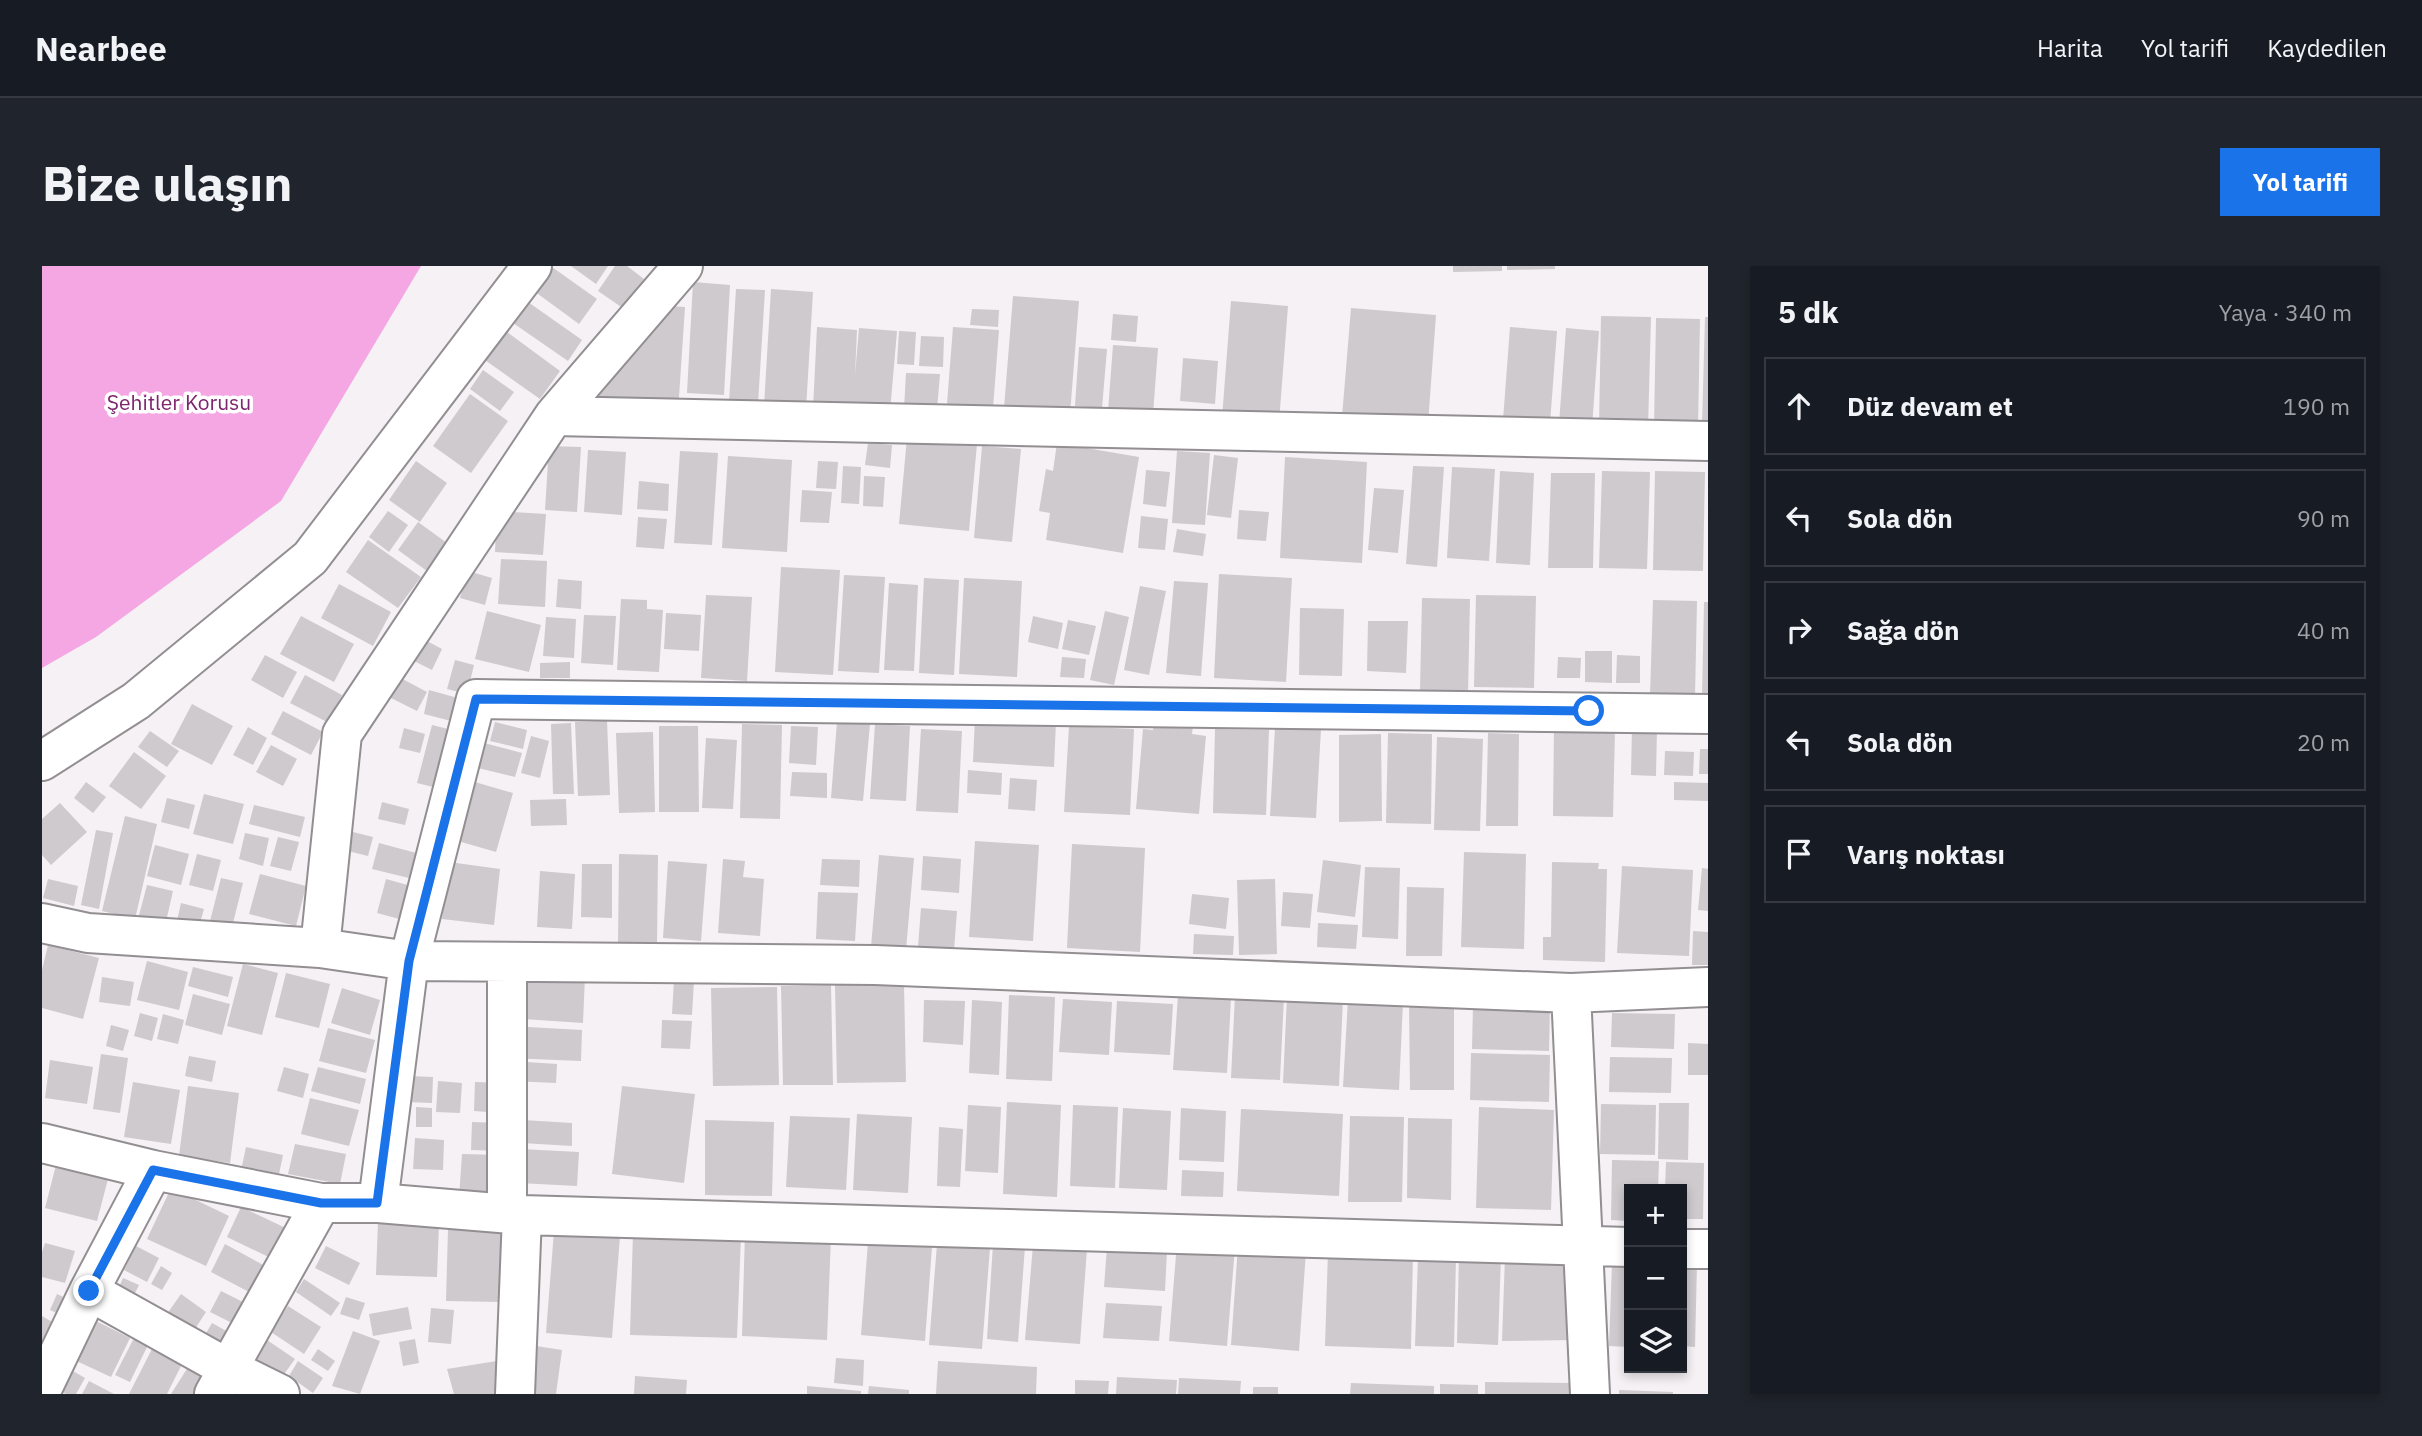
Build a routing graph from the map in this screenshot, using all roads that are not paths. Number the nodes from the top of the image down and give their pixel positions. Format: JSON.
{"nodes":[{"id":1,"x":532,"y":266,"type":"edge"},
{"id":2,"x":683,"y":266,"type":"edge"},
{"id":3,"x":554,"y":416,"type":"junction"},
{"id":4,"x":1708,"y":441,"type":"edge"},
{"id":5,"x":1708,"y":714,"type":"edge"},
{"id":6,"x":42,"y":761,"type":"edge"},
{"id":7,"x":42,"y":923,"type":"edge"},
{"id":8,"x":320,"y":948,"type":"junction"},
{"id":9,"x":409,"y":961,"type":"junction"},
{"id":10,"x":507,"y":962,"type":"junction"},
{"id":11,"x":1708,"y":987,"type":"edge"},
{"id":12,"x":1571,"y":993,"type":"junction"},
{"id":13,"x":42,"y":1143,"type":"edge"},
{"id":14,"x":153,"y":1170,"type":"junction"},
{"id":15,"x":321,"y":1203,"type":"junction"},
{"id":16,"x":377,"y":1203,"type":"junction"},
{"id":17,"x":514,"y":1214,"type":"junction"},
{"id":18,"x":1583,"y":1246,"type":"junction"},
{"id":19,"x":1624,"y":1247,"type":"edge"},
{"id":20,"x":1687,"y":1249,"type":"edge"},
{"id":21,"x":1708,"y":1249,"type":"edge"},
{"id":22,"x":89,"y":1291,"type":"junction"},
{"id":23,"x":221,"y":1382,"type":"edge"},
{"id":24,"x":42,"y":1389,"type":"edge"},
{"id":25,"x":280,"y":1394,"type":"edge"},
{"id":26,"x":515,"y":1394,"type":"edge"},
{"id":27,"x":1590,"y":1394,"type":"edge"}],
"edges":[{"from":1,"to":6,"type":"street"},
{"from":2,"to":3,"type":"street"},
{"from":3,"to":4,"type":"street"},
{"from":3,"to":8,"type":"street"},
{"from":5,"to":9,"type":"street"},
{"from":7,"to":8,"type":"street"},
{"from":8,"to":9,"type":"street"},
{"from":9,"to":10,"type":"street"},
{"from":9,"to":16,"type":"street"},
{"from":10,"to":12,"type":"street"},
{"from":10,"to":17,"type":"street"},
{"from":11,"to":12,"type":"street"},
{"from":12,"to":18,"type":"street"},
{"from":13,"to":14,"type":"street"},
{"from":14,"to":15,"type":"street"},
{"from":14,"to":22,"type":"street"},
{"from":15,"to":16,"type":"street"},
{"from":15,"to":23,"type":"street"},
{"from":16,"to":17,"type":"street"},
{"from":17,"to":18,"type":"street"},
{"from":17,"to":26,"type":"street"},
{"from":18,"to":19,"type":"street"},
{"from":18,"to":27,"type":"street"},
{"from":20,"to":21,"type":"street"},
{"from":22,"to":23,"type":"street"},
{"from":22,"to":24,"type":"street"},
{"from":23,"to":25,"type":"street"}]}
